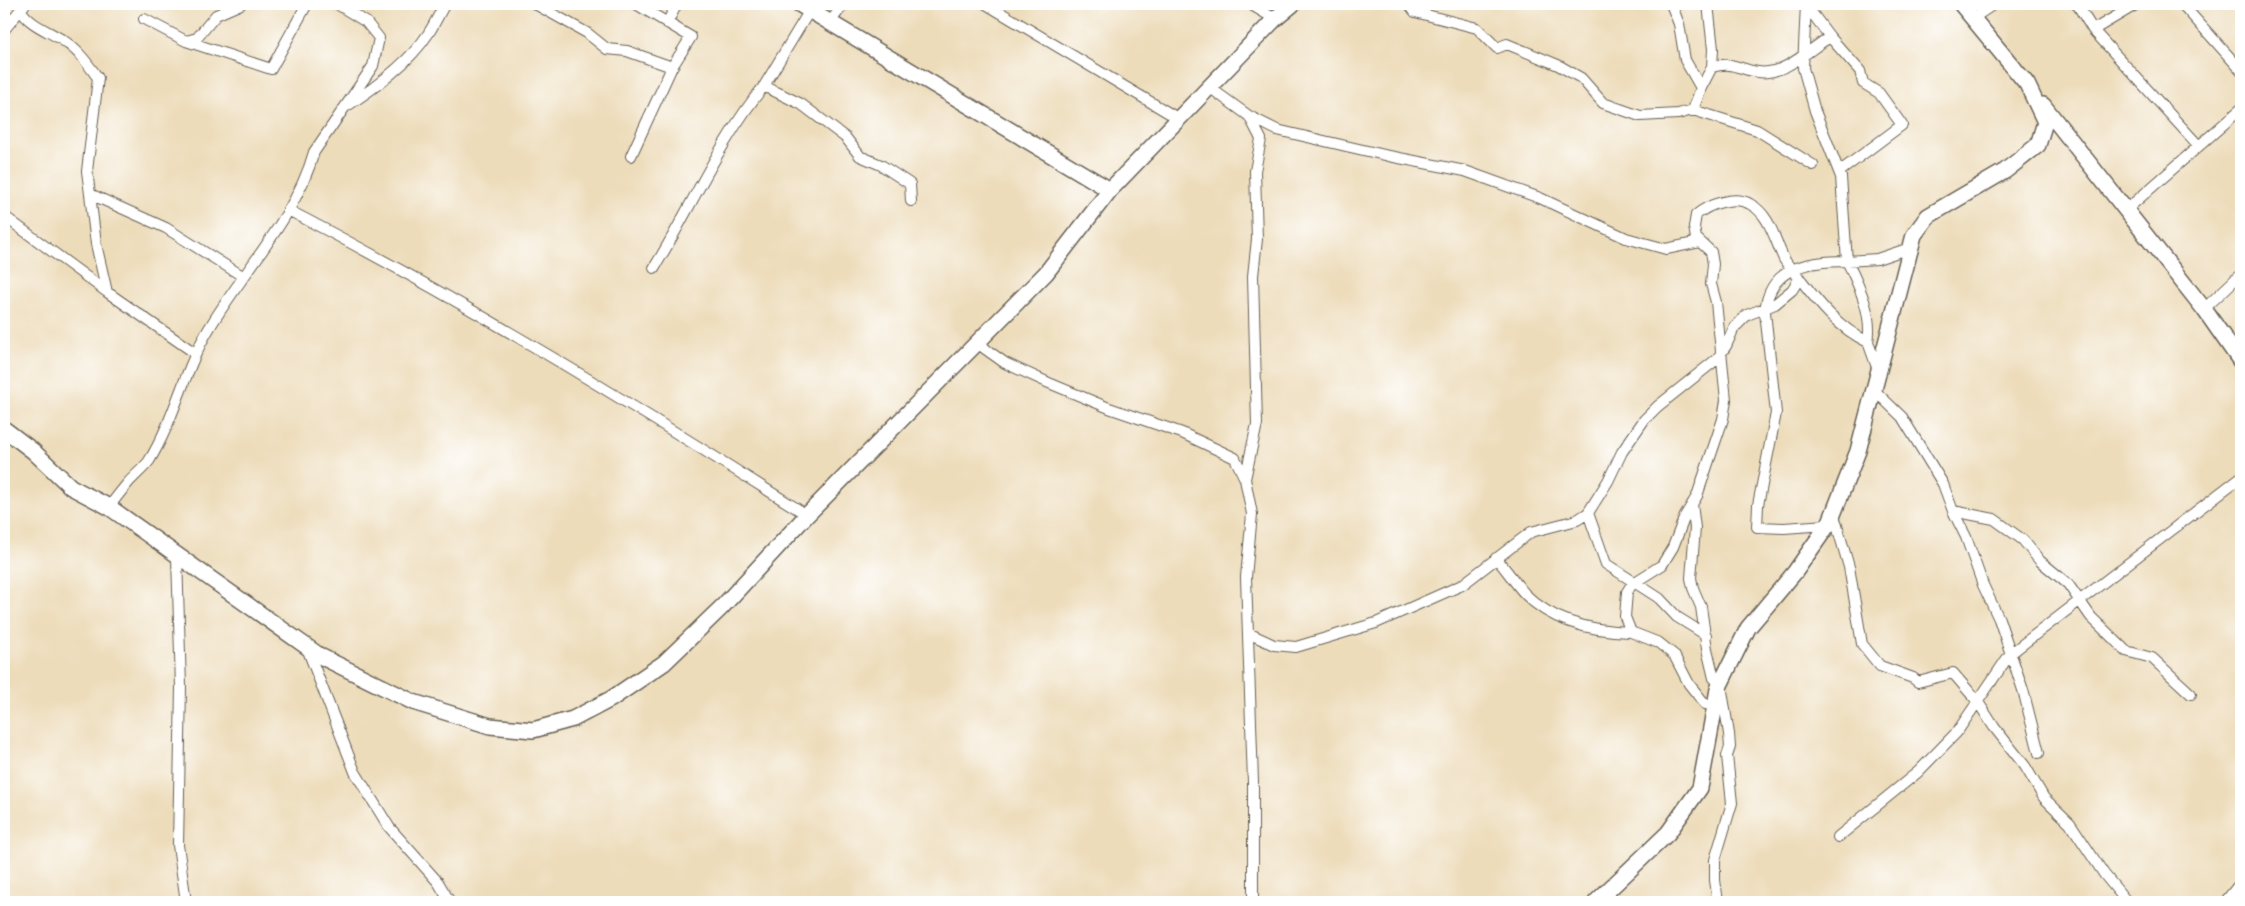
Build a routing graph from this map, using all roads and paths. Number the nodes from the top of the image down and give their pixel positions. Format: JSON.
{"nodes":[{"id":1,"x":240,"y":4,"type":"edge"},
{"id":2,"x":307,"y":4,"type":"edge"},
{"id":3,"x":337,"y":4,"type":"edge"},
{"id":4,"x":445,"y":4,"type":"edge"},
{"id":5,"x":536,"y":4,"type":"edge"},
{"id":6,"x":636,"y":4,"type":"edge"},
{"id":7,"x":677,"y":4,"type":"edge"},
{"id":8,"x":844,"y":4,"type":"edge"},
{"id":9,"x":986,"y":4,"type":"edge"},
{"id":10,"x":1250,"y":4,"type":"edge"},
{"id":11,"x":1293,"y":4,"type":"edge"},
{"id":12,"x":1409,"y":4,"type":"edge"},
{"id":13,"x":1670,"y":4,"type":"edge"},
{"id":14,"x":1708,"y":4,"type":"edge"},
{"id":15,"x":1961,"y":4,"type":"edge"},
{"id":16,"x":1994,"y":4,"type":"edge"},
{"id":17,"x":2077,"y":4,"type":"edge"},
{"id":18,"x":2137,"y":4,"type":"edge"},
{"id":19,"x":2182,"y":4,"type":"edge"},
{"id":20,"x":1806,"y":5,"type":"edge"},
{"id":21,"x":23,"y":6,"type":"edge"},
{"id":22,"x":804,"y":7,"type":"edge"},
{"id":23,"x":1973,"y":18,"type":"junction"},
{"id":24,"x":144,"y":19,"type":"dead end"},
{"id":25,"x":1275,"y":19,"type":"junction"},
{"id":26,"x":830,"y":22,"type":"junction"},
{"id":27,"x":667,"y":23,"type":"junction"},
{"id":28,"x":4,"y":30,"type":"edge"},
{"id":29,"x":2093,"y":30,"type":"junction"},
{"id":30,"x":1830,"y":37,"type":"junction"},
{"id":31,"x":186,"y":41,"type":"junction"},
{"id":32,"x":1803,"y":55,"type":"junction"},
{"id":33,"x":672,"y":67,"type":"junction"},
{"id":34,"x":1712,"y":67,"type":"junction"},
{"id":35,"x":2241,"y":70,"type":"edge"},
{"id":36,"x":2027,"y":84,"type":"junction"},
{"id":37,"x":764,"y":86,"type":"junction"},
{"id":38,"x":1209,"y":88,"type":"junction"},
{"id":39,"x":1701,"y":88,"type":"junction"},
{"id":40,"x":343,"y":109,"type":"junction"},
{"id":41,"x":2241,"y":109,"type":"edge"},
{"id":42,"x":1693,"y":110,"type":"junction"},
{"id":43,"x":1249,"y":116,"type":"junction"},
{"id":44,"x":1179,"y":119,"type":"junction"},
{"id":45,"x":2199,"y":146,"type":"junction"},
{"id":46,"x":631,"y":156,"type":"dead end"},
{"id":47,"x":1813,"y":165,"type":"dead end"},
{"id":48,"x":1839,"y":172,"type":"junction"},
{"id":49,"x":1110,"y":190,"type":"junction"},
{"id":50,"x":90,"y":194,"type":"junction"},
{"id":51,"x":912,"y":200,"type":"dead end"},
{"id":52,"x":288,"y":210,"type":"junction"},
{"id":53,"x":2126,"y":210,"type":"junction"},
{"id":54,"x":4,"y":216,"type":"edge"},
{"id":55,"x":1700,"y":242,"type":"junction"},
{"id":56,"x":1910,"y":248,"type":"junction"},
{"id":57,"x":1847,"y":261,"type":"junction"},
{"id":58,"x":654,"y":268,"type":"dead end"},
{"id":59,"x":1791,"y":268,"type":"junction"},
{"id":60,"x":2241,"y":274,"type":"edge"},
{"id":61,"x":244,"y":276,"type":"junction"},
{"id":62,"x":1799,"y":278,"type":"junction"},
{"id":63,"x":107,"y":292,"type":"junction"},
{"id":64,"x":2204,"y":309,"type":"junction"},
{"id":65,"x":1765,"y":310,"type":"junction"},
{"id":66,"x":1868,"y":342,"type":"junction"},
{"id":67,"x":977,"y":343,"type":"junction"},
{"id":68,"x":1722,"y":352,"type":"junction"},
{"id":69,"x":195,"y":353,"type":"junction"},
{"id":70,"x":2241,"y":362,"type":"edge"},
{"id":71,"x":1878,"y":372,"type":"junction"},
{"id":72,"x":1874,"y":390,"type":"junction"},
{"id":73,"x":4,"y":429,"type":"edge"},
{"id":74,"x":2241,"y":477,"type":"edge"},
{"id":75,"x":1246,"y":479,"type":"junction"},
{"id":76,"x":1692,"y":504,"type":"junction"},
{"id":77,"x":109,"y":507,"type":"junction"},
{"id":78,"x":1953,"y":511,"type":"junction"},
{"id":79,"x":1588,"y":513,"type":"junction"},
{"id":80,"x":807,"y":515,"type":"junction"},
{"id":81,"x":1830,"y":519,"type":"junction"},
{"id":82,"x":177,"y":557,"type":"junction"},
{"id":83,"x":1496,"y":558,"type":"junction"},
{"id":84,"x":1634,"y":582,"type":"junction"},
{"id":85,"x":2081,"y":601,"type":"junction"},
{"id":86,"x":1631,"y":632,"type":"junction"},
{"id":87,"x":1248,"y":633,"type":"junction"},
{"id":88,"x":1706,"y":635,"type":"junction"},
{"id":89,"x":308,"y":648,"type":"junction"},
{"id":90,"x":2010,"y":654,"type":"junction"},
{"id":91,"x":1720,"y":685,"type":"junction"},
{"id":92,"x":2191,"y":694,"type":"dead end"},
{"id":93,"x":1978,"y":702,"type":"junction"},
{"id":94,"x":1716,"y":705,"type":"junction"},
{"id":95,"x":2039,"y":753,"type":"dead end"},
{"id":96,"x":1838,"y":837,"type":"dead end"},
{"id":97,"x":2241,"y":882,"type":"edge"},
{"id":98,"x":186,"y":902,"type":"edge"},
{"id":99,"x":450,"y":902,"type":"edge"},
{"id":100,"x":1253,"y":902,"type":"edge"},
{"id":101,"x":1596,"y":902,"type":"edge"},
{"id":102,"x":1718,"y":902,"type":"edge"},
{"id":103,"x":2127,"y":902,"type":"edge"},
{"id":104,"x":2225,"y":902,"type":"edge"}],
"edges":[{"from":1,"to":31,"type":"street"},
{"from":2,"to":31,"type":"street"},
{"from":3,"to":40,"type":"street"},
{"from":4,"to":40,"type":"street"},
{"from":5,"to":33,"type":"street"},
{"from":6,"to":27,"type":"street"},
{"from":7,"to":27,"type":"street"},
{"from":8,"to":26,"type":"street"},
{"from":9,"to":44,"type":"street"},
{"from":10,"to":25,"type":"street"},
{"from":11,"to":25,"type":"street"},
{"from":12,"to":42,"type":"street"},
{"from":13,"to":39,"type":"street"},
{"from":14,"to":34,"type":"street"},
{"from":15,"to":23,"type":"street"},
{"from":16,"to":23,"type":"street"},
{"from":17,"to":29,"type":"street"},
{"from":18,"to":29,"type":"street"},
{"from":19,"to":35,"type":"street"},
{"from":20,"to":30,"type":"street"},
{"from":20,"to":32,"type":"street"},
{"from":21,"to":28,"type":"street"},
{"from":21,"to":50,"type":"street"},
{"from":22,"to":26,"type":"street"},
{"from":22,"to":37,"type":"street"},
{"from":23,"to":36,"type":"street"},
{"from":24,"to":31,"type":"street"},
{"from":25,"to":38,"type":"street"},
{"from":26,"to":49,"type":"street"},
{"from":27,"to":33,"type":"street"},
{"from":29,"to":45,"type":"street"},
{"from":30,"to":32,"type":"street"},
{"from":30,"to":48,"type":"street"},
{"from":32,"to":34,"type":"street"},
{"from":32,"to":48,"type":"street"},
{"from":33,"to":46,"type":"street"},
{"from":34,"to":39,"type":"street"},
{"from":36,"to":53,"type":"street"},
{"from":36,"to":56,"type":"street"},
{"from":37,"to":51,"type":"street"},
{"from":37,"to":58,"type":"street"},
{"from":38,"to":43,"type":"street"},
{"from":38,"to":44,"type":"street"},
{"from":39,"to":42,"type":"street"},
{"from":40,"to":52,"type":"street"},
{"from":41,"to":45,"type":"street"},
{"from":42,"to":47,"type":"street"},
{"from":43,"to":55,"type":"street"},
{"from":43,"to":75,"type":"street"},
{"from":44,"to":49,"type":"street"},
{"from":45,"to":53,"type":"street"},
{"from":48,"to":57,"type":"street"},
{"from":49,"to":67,"type":"street"},
{"from":50,"to":61,"type":"street"},
{"from":50,"to":63,"type":"street"},
{"from":52,"to":61,"type":"street"},
{"from":52,"to":80,"type":"street"},
{"from":53,"to":64,"type":"street"},
{"from":54,"to":63,"type":"street"},
{"from":55,"to":59,"type":"street"},
{"from":55,"to":68,"type":"street"},
{"from":56,"to":57,"type":"street"},
{"from":56,"to":71,"type":"street"},
{"from":57,"to":59,"type":"street"},
{"from":57,"to":66,"type":"street"},
{"from":59,"to":62,"type":"street"},
{"from":59,"to":65,"type":"street"},
{"from":60,"to":64,"type":"street"},
{"from":61,"to":69,"type":"street"},
{"from":62,"to":65,"type":"street"},
{"from":62,"to":66,"type":"street"},
{"from":63,"to":69,"type":"street"},
{"from":64,"to":70,"type":"street"},
{"from":65,"to":68,"type":"street"},
{"from":65,"to":81,"type":"street"},
{"from":66,"to":71,"type":"street"},
{"from":67,"to":75,"type":"street"},
{"from":67,"to":80,"type":"street"},
{"from":68,"to":76,"type":"street"},
{"from":68,"to":79,"type":"street"},
{"from":69,"to":77,"type":"street"},
{"from":71,"to":72,"type":"street"},
{"from":72,"to":78,"type":"street"},
{"from":72,"to":81,"type":"street"},
{"from":73,"to":77,"type":"street"},
{"from":74,"to":85,"type":"street"},
{"from":75,"to":87,"type":"street"},
{"from":76,"to":84,"type":"street"},
{"from":76,"to":88,"type":"street"},
{"from":77,"to":82,"type":"street"},
{"from":78,"to":85,"type":"street"},
{"from":78,"to":90,"type":"street"},
{"from":79,"to":83,"type":"street"},
{"from":79,"to":84,"type":"street"},
{"from":80,"to":89,"type":"street"},
{"from":81,"to":91,"type":"street"},
{"from":81,"to":93,"type":"street"},
{"from":82,"to":89,"type":"street"},
{"from":82,"to":98,"type":"street"},
{"from":83,"to":86,"type":"street"},
{"from":83,"to":87,"type":"street"},
{"from":84,"to":86,"type":"street"},
{"from":84,"to":88,"type":"street"},
{"from":85,"to":90,"type":"street"},
{"from":85,"to":92,"type":"street"},
{"from":86,"to":94,"type":"street"},
{"from":87,"to":100,"type":"street"},
{"from":88,"to":91,"type":"street"},
{"from":89,"to":99,"type":"street"},
{"from":90,"to":93,"type":"street"},
{"from":90,"to":95,"type":"street"},
{"from":91,"to":94,"type":"street"},
{"from":91,"to":102,"type":"street"},
{"from":93,"to":96,"type":"street"},
{"from":93,"to":103,"type":"street"},
{"from":94,"to":101,"type":"street"},
{"from":97,"to":104,"type":"street"}]}
